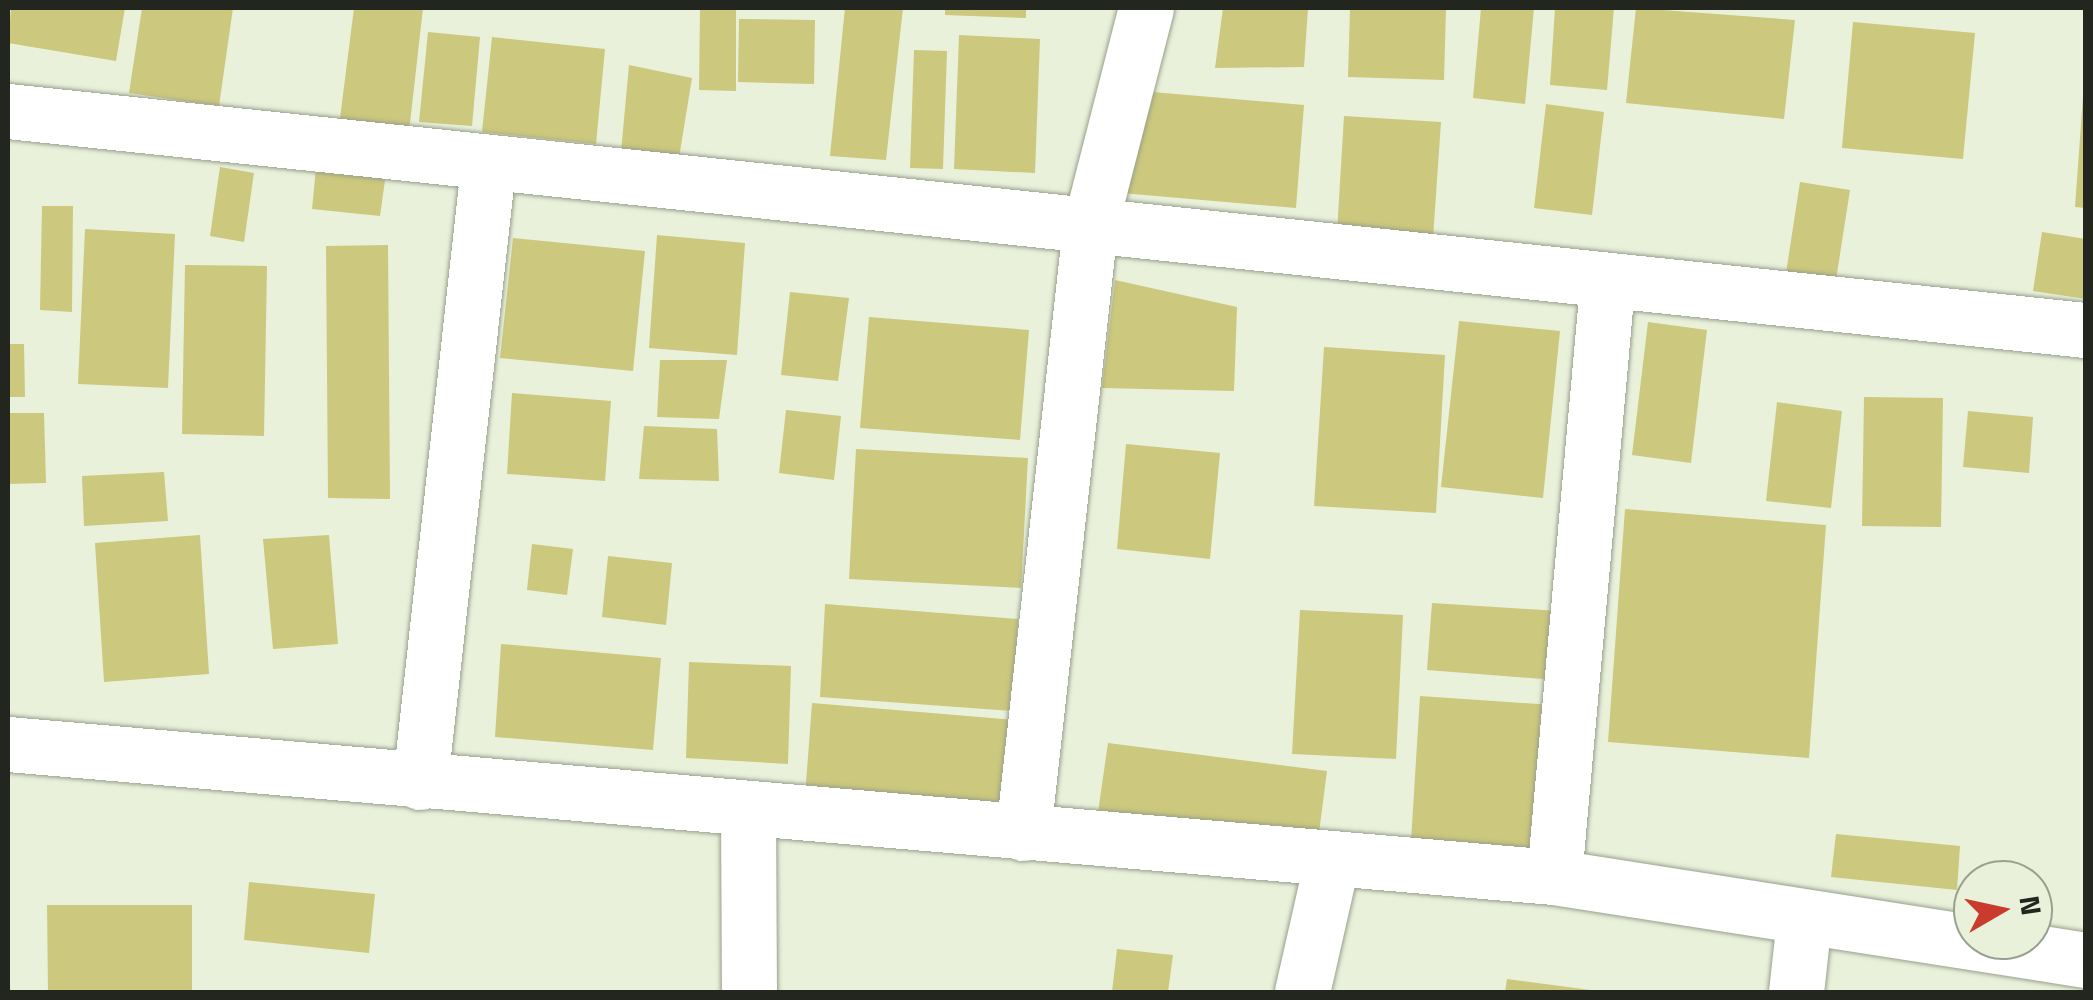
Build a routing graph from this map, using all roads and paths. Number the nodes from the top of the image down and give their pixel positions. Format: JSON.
{"nodes":[{"id":1,"x":1146,"y":8,"type":"edge"},
{"id":2,"x":8,"y":111,"type":"edge"},
{"id":3,"x":488,"y":166,"type":"junction"},
{"id":4,"x":1090,"y":226,"type":"junction"},
{"id":5,"x":1607,"y":286,"type":"junction"},
{"id":6,"x":2086,"y":330,"type":"edge"},
{"id":7,"x":8,"y":744,"type":"edge"},
{"id":8,"x":420,"y":782,"type":"junction"},
{"id":9,"x":748,"y":809,"type":"junction"},
{"id":10,"x":1023,"y":833,"type":"junction"},
{"id":11,"x":1331,"y":864,"type":"junction"},
{"id":12,"x":1554,"y":877,"type":"junction"},
{"id":13,"x":1804,"y":919,"type":"junction"},
{"id":14,"x":2086,"y":960,"type":"edge"},
{"id":15,"x":750,"y":992,"type":"edge"},
{"id":16,"x":1302,"y":992,"type":"edge"},
{"id":17,"x":1796,"y":992,"type":"edge"}],
"edges":[{"from":1,"to":4,"type":"street"},
{"from":2,"to":3,"type":"street"},
{"from":3,"to":4,"type":"street"},
{"from":3,"to":8,"type":"street"},
{"from":4,"to":5,"type":"street"},
{"from":4,"to":10,"type":"street"},
{"from":5,"to":6,"type":"street"},
{"from":5,"to":12,"type":"street"},
{"from":7,"to":8,"type":"street"},
{"from":8,"to":9,"type":"street"},
{"from":9,"to":10,"type":"street"},
{"from":9,"to":15,"type":"street"},
{"from":10,"to":11,"type":"street"},
{"from":11,"to":12,"type":"street"},
{"from":11,"to":16,"type":"street"},
{"from":12,"to":13,"type":"street"},
{"from":13,"to":14,"type":"street"},
{"from":13,"to":17,"type":"street"}]}
